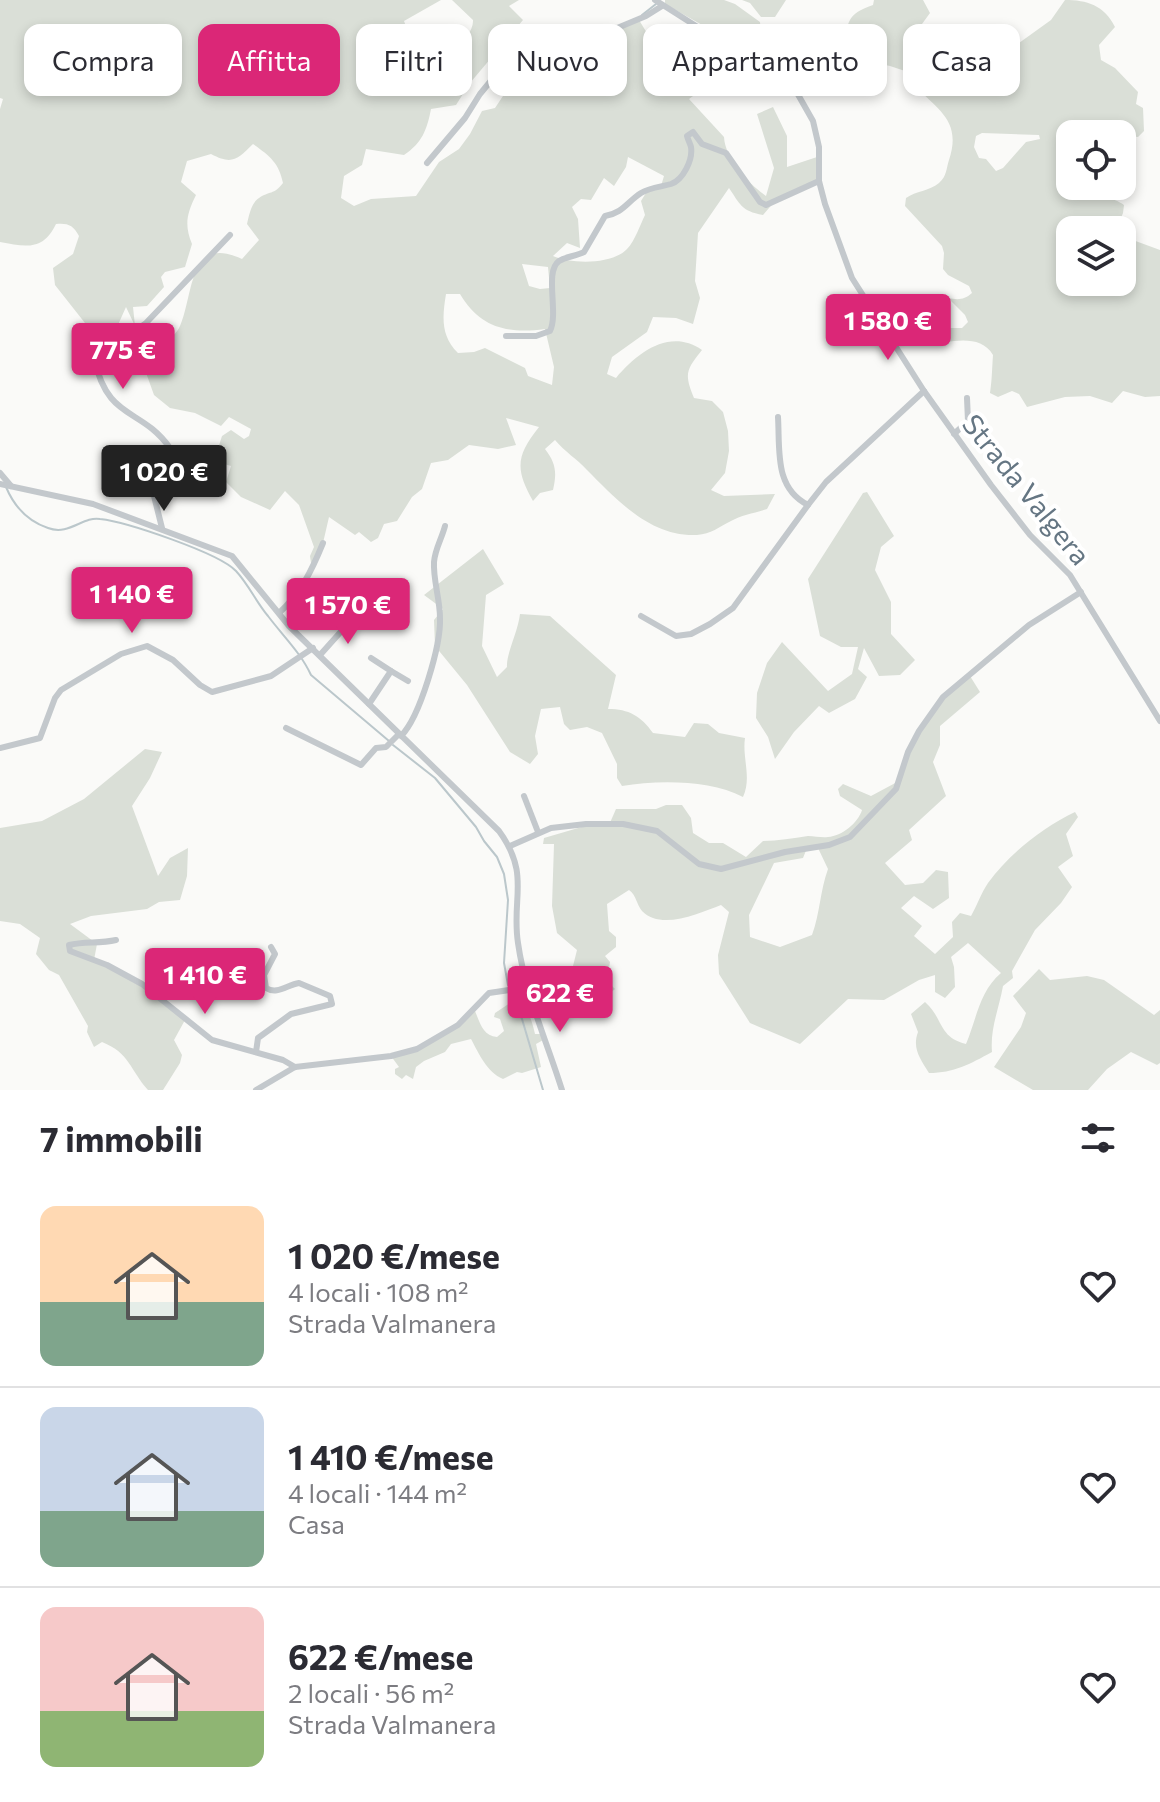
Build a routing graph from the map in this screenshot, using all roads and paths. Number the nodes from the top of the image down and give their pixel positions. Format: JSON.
{"nodes":[{"id":1,"x":659,"y":3,"type":"edge"},
{"id":2,"x":427,"y":163,"type":"dead end"},
{"id":3,"x":819,"y":181,"type":"junction"},
{"id":4,"x":230,"y":235,"type":"dead end"},
{"id":5,"x":506,"y":336,"type":"dead end"},
{"id":6,"x":924,"y":391,"type":"junction"},
{"id":7,"x":967,"y":398,"type":"dead end"},
{"id":8,"x":778,"y":417,"type":"dead end"},
{"id":9,"x":954,"y":434,"type":"junction"},
{"id":10,"x":0,"y":473,"type":"edge"},
{"id":11,"x":5,"y":484,"type":"edge"},
{"id":12,"x":808,"y":505,"type":"junction"},
{"id":13,"x":445,"y":526,"type":"dead end"},
{"id":14,"x":162,"y":528,"type":"junction"},
{"id":15,"x":323,"y":543,"type":"dead end"},
{"id":16,"x":1081,"y":592,"type":"junction"},
{"id":17,"x":279,"y":613,"type":"junction"},
{"id":18,"x":641,"y":616,"type":"dead end"},
{"id":19,"x":354,"y":617,"type":"dead end"},
{"id":20,"x":313,"y":648,"type":"junction"},
{"id":21,"x":320,"y":655,"type":"junction"},
{"id":22,"x":371,"y":658,"type":"dead end"},
{"id":23,"x":391,"y":671,"type":"junction"},
{"id":24,"x":408,"y":681,"type":"dead end"},
{"id":25,"x":369,"y":704,"type":"junction"},
{"id":26,"x":1160,"y":721,"type":"edge"},
{"id":27,"x":286,"y":728,"type":"dead end"},
{"id":28,"x":400,"y":735,"type":"junction"},
{"id":29,"x":0,"y":748,"type":"edge"},
{"id":30,"x":524,"y":796,"type":"dead end"},
{"id":31,"x":538,"y":832,"type":"junction"},
{"id":32,"x":510,"y":846,"type":"junction"},
{"id":33,"x":116,"y":940,"type":"dead end"},
{"id":34,"x":271,"y":947,"type":"dead end"},
{"id":35,"x":529,"y":987,"type":"junction"},
{"id":36,"x":256,"y":1052,"type":"junction"},
{"id":37,"x":295,"y":1067,"type":"junction"},
{"id":38,"x":256,"y":1090,"type":"edge"},
{"id":39,"x":562,"y":1090,"type":"edge"}],
"edges":[{"from":1,"to":2,"type":"street"},
{"from":1,"to":3,"type":"street","name":"Strada Valgera"},
{"from":3,"to":5,"type":"street"},
{"from":3,"to":6,"type":"street","name":"Strada Valgera"},
{"from":4,"to":14,"type":"street"},
{"from":6,"to":9,"type":"street","name":"Strada Valgera"},
{"from":6,"to":12,"type":"street"},
{"from":7,"to":9,"type":"street"},
{"from":8,"to":12,"type":"street"},
{"from":9,"to":16,"type":"street","name":"Strada Valgera"},
{"from":10,"to":11,"type":"street"},
{"from":11,"to":14,"type":"street"},
{"from":12,"to":18,"type":"street"},
{"from":13,"to":28,"type":"street"},
{"from":14,"to":17,"type":"street"},
{"from":15,"to":17,"type":"street"},
{"from":16,"to":26,"type":"street","name":"Strada Valgera"},
{"from":16,"to":31,"type":"street"},
{"from":17,"to":20,"type":"street"},
{"from":19,"to":21,"type":"street"},
{"from":20,"to":21,"type":"street"},
{"from":20,"to":29,"type":"street"},
{"from":21,"to":25,"type":"street"},
{"from":22,"to":23,"type":"street"},
{"from":23,"to":24,"type":"street"},
{"from":23,"to":25,"type":"street"},
{"from":25,"to":28,"type":"street"},
{"from":27,"to":28,"type":"street"},
{"from":28,"to":32,"type":"street"},
{"from":30,"to":31,"type":"street"},
{"from":31,"to":32,"type":"street"},
{"from":32,"to":35,"type":"street"},
{"from":33,"to":36,"type":"street"},
{"from":34,"to":36,"type":"street"},
{"from":35,"to":37,"type":"street"},
{"from":35,"to":39,"type":"street"},
{"from":36,"to":37,"type":"street"},
{"from":37,"to":38,"type":"street"}]}
